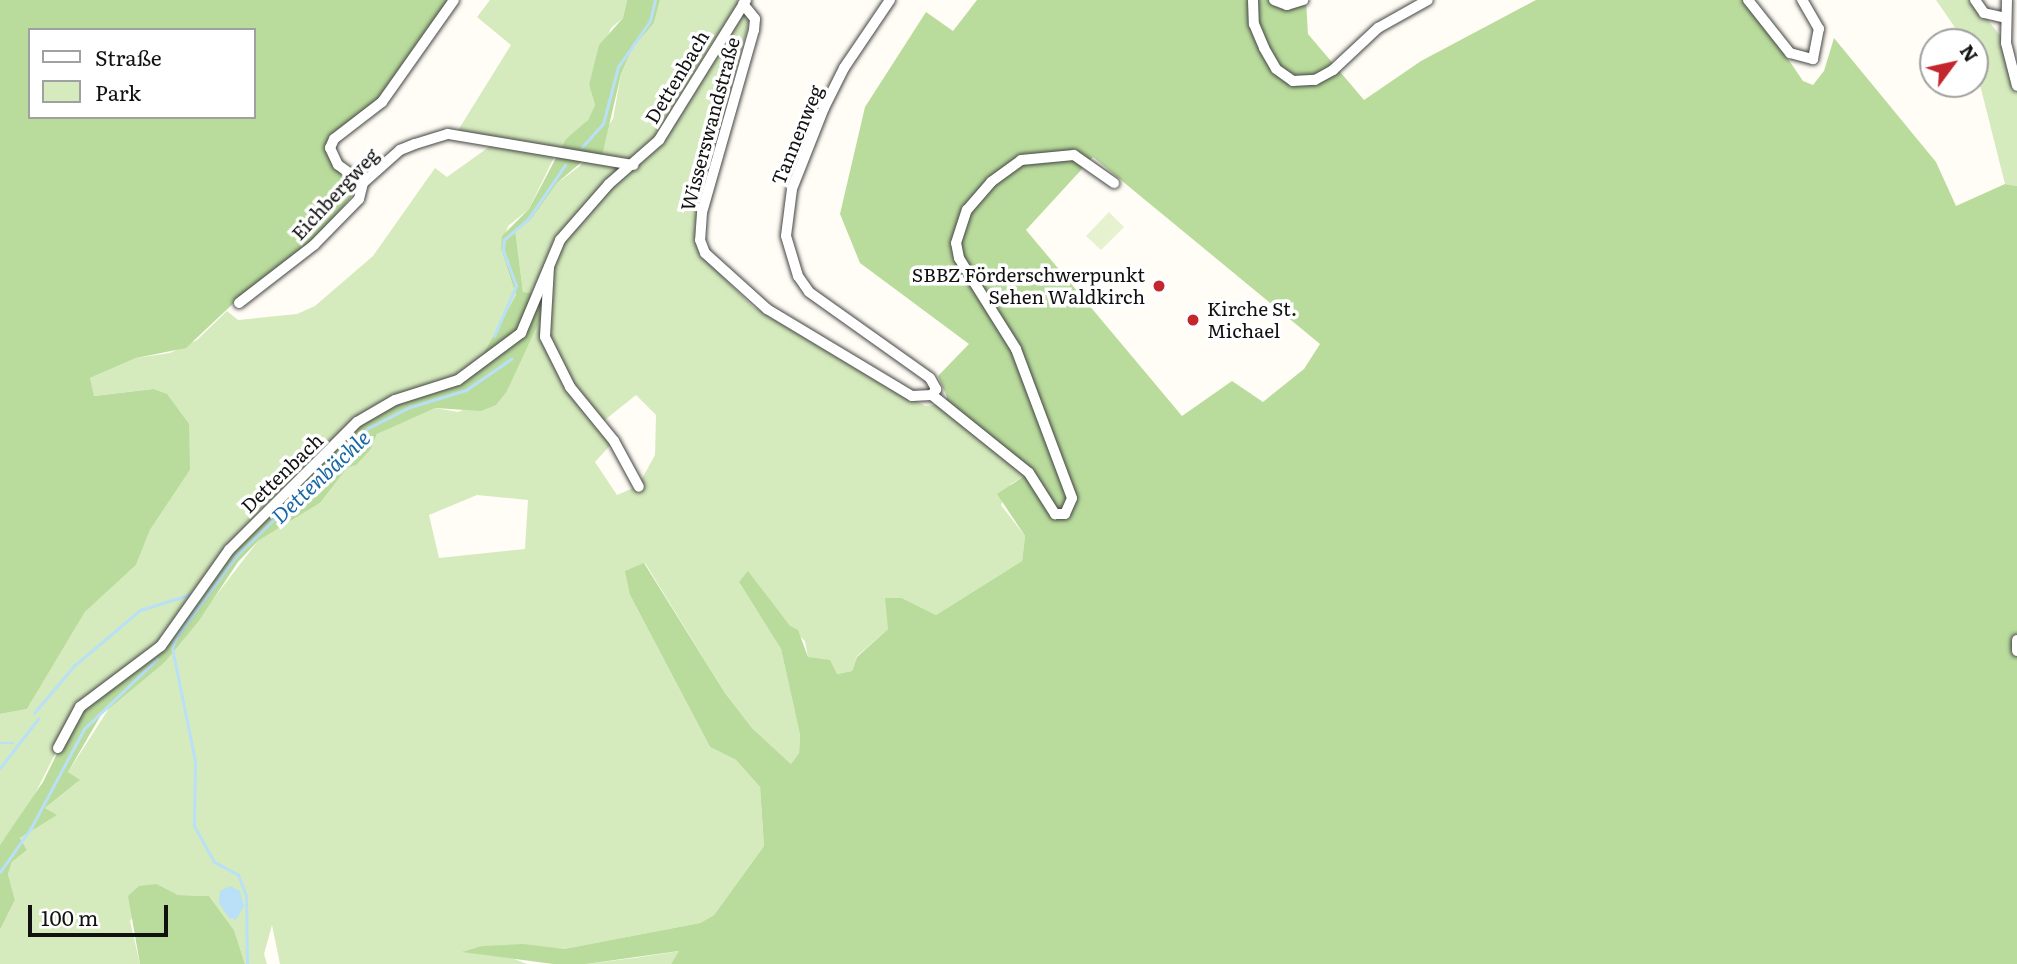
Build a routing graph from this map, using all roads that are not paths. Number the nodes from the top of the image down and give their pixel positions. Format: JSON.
{"nodes":[{"id":1,"x":454,"y":0,"type":"edge"},
{"id":2,"x":890,"y":0,"type":"edge"},
{"id":3,"x":1253,"y":0,"type":"edge"},
{"id":4,"x":1274,"y":0,"type":"edge"},
{"id":5,"x":1303,"y":0,"type":"edge"},
{"id":6,"x":1428,"y":0,"type":"edge"},
{"id":7,"x":1748,"y":0,"type":"edge"},
{"id":8,"x":1802,"y":0,"type":"edge"},
{"id":9,"x":1975,"y":0,"type":"edge"},
{"id":10,"x":2007,"y":0,"type":"edge"},
{"id":11,"x":745,"y":2,"type":"edge"},
{"id":12,"x":2005,"y":18,"type":"junction"},
{"id":13,"x":2017,"y":86,"type":"edge"},
{"id":14,"x":633,"y":165,"type":"junction"},
{"id":15,"x":363,"y":183,"type":"junction"},
{"id":16,"x":1114,"y":183,"type":"dead end"},
{"id":17,"x":550,"y":260,"type":"junction"},
{"id":18,"x":239,"y":303,"type":"dead end"},
{"id":19,"x":932,"y":395,"type":"junction"},
{"id":20,"x":639,"y":487,"type":"dead end"},
{"id":21,"x":2017,"y":640,"type":"edge"},
{"id":22,"x":2017,"y":651,"type":"edge"},
{"id":23,"x":58,"y":748,"type":"dead end"}],
"edges":[{"from":1,"to":15,"type":"street"},
{"from":2,"to":19,"type":"street","name":"Tannenweg"},
{"from":3,"to":6,"type":"street"},
{"from":4,"to":5,"type":"street"},
{"from":7,"to":8,"type":"street"},
{"from":9,"to":12,"type":"street"},
{"from":10,"to":12,"type":"street"},
{"from":11,"to":14,"type":"street","name":"Dettenbach"},
{"from":11,"to":19,"type":"street","name":"Wisserswandstraße"},
{"from":12,"to":13,"type":"street"},
{"from":14,"to":15,"type":"street","name":"Eichbergweg"},
{"from":14,"to":17,"type":"street","name":"Dettenbach"},
{"from":15,"to":18,"type":"street","name":"Eichbergweg"},
{"from":16,"to":19,"type":"street","name":"Wisserswandstraße"},
{"from":17,"to":20,"type":"street","name":"Dettenbach"},
{"from":17,"to":23,"type":"street","name":"Dettenbach"},
{"from":21,"to":22,"type":"street"}]}
